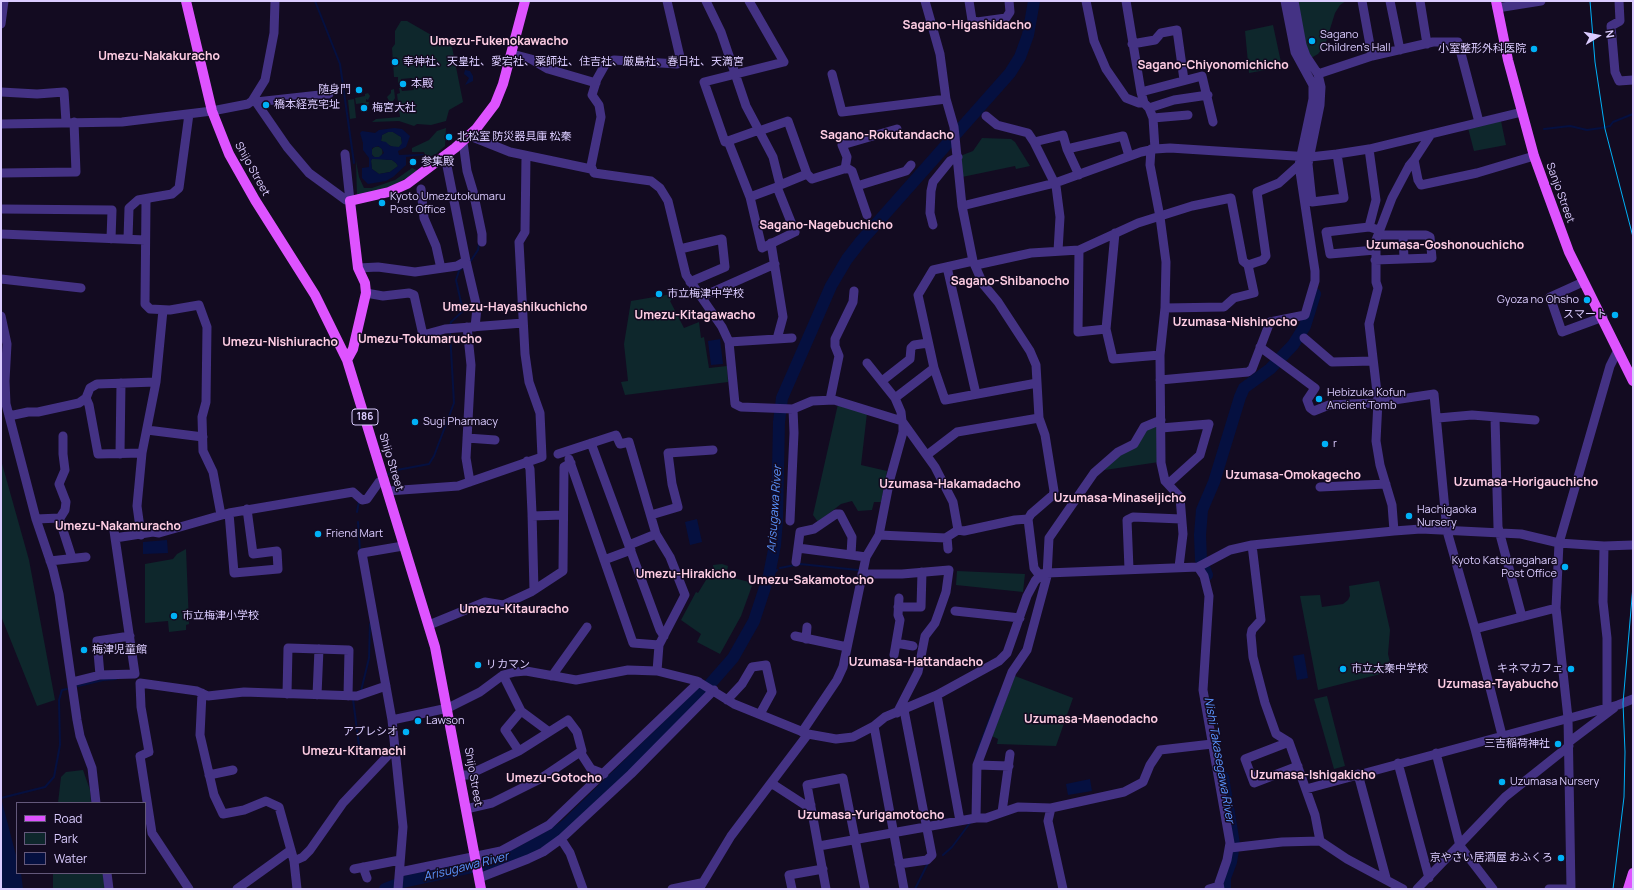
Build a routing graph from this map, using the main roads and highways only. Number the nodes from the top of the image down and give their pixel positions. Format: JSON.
{"nodes":[{"id":1,"x":186,"y":1,"type":"edge"},
{"id":2,"x":525,"y":1,"type":"edge"},
{"id":3,"x":1496,"y":4,"type":"edge"},
{"id":4,"x":347,"y":360,"type":"junction"},
{"id":5,"x":1633,"y":381,"type":"edge"},
{"id":6,"x":1633,"y":873,"type":"edge"},
{"id":7,"x":481,"y":889,"type":"edge"},
{"id":8,"x":1628,"y":889,"type":"edge"}],
"edges":[{"from":1,"to":4,"type":"main road","name":"Shijo Street","number":"186"},
{"from":2,"to":4,"type":"main road"},
{"from":3,"to":5,"type":"main road","name":"Sanjo Street"},
{"from":4,"to":7,"type":"main road","name":"Shijo Street","number":"186"},
{"from":6,"to":8,"type":"main road"}]}
